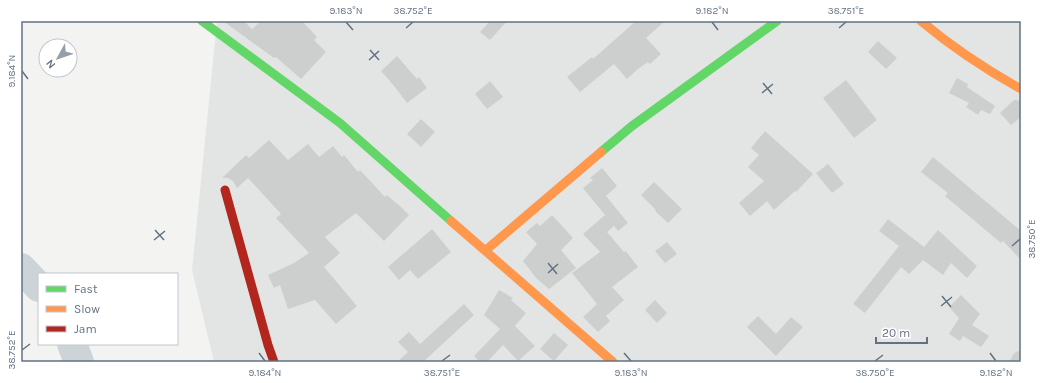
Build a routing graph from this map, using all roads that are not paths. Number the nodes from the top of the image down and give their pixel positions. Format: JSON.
{"nodes":[{"id":1,"x":202,"y":21,"type":"edge"},
{"id":2,"x":777,"y":21,"type":"edge"},
{"id":3,"x":921,"y":21,"type":"edge"},
{"id":4,"x":1021,"y":89,"type":"edge"},
{"id":5,"x":225,"y":190,"type":"dead end"},
{"id":6,"x":486,"y":250,"type":"junction"},
{"id":7,"x":274,"y":362,"type":"edge"},
{"id":8,"x":612,"y":362,"type":"edge"}],
"edges":[{"from":1,"to":6,"type":"street"},
{"from":2,"to":6,"type":"street"},
{"from":3,"to":4,"type":"street"},
{"from":5,"to":7,"type":"street"},
{"from":6,"to":8,"type":"street"}]}
